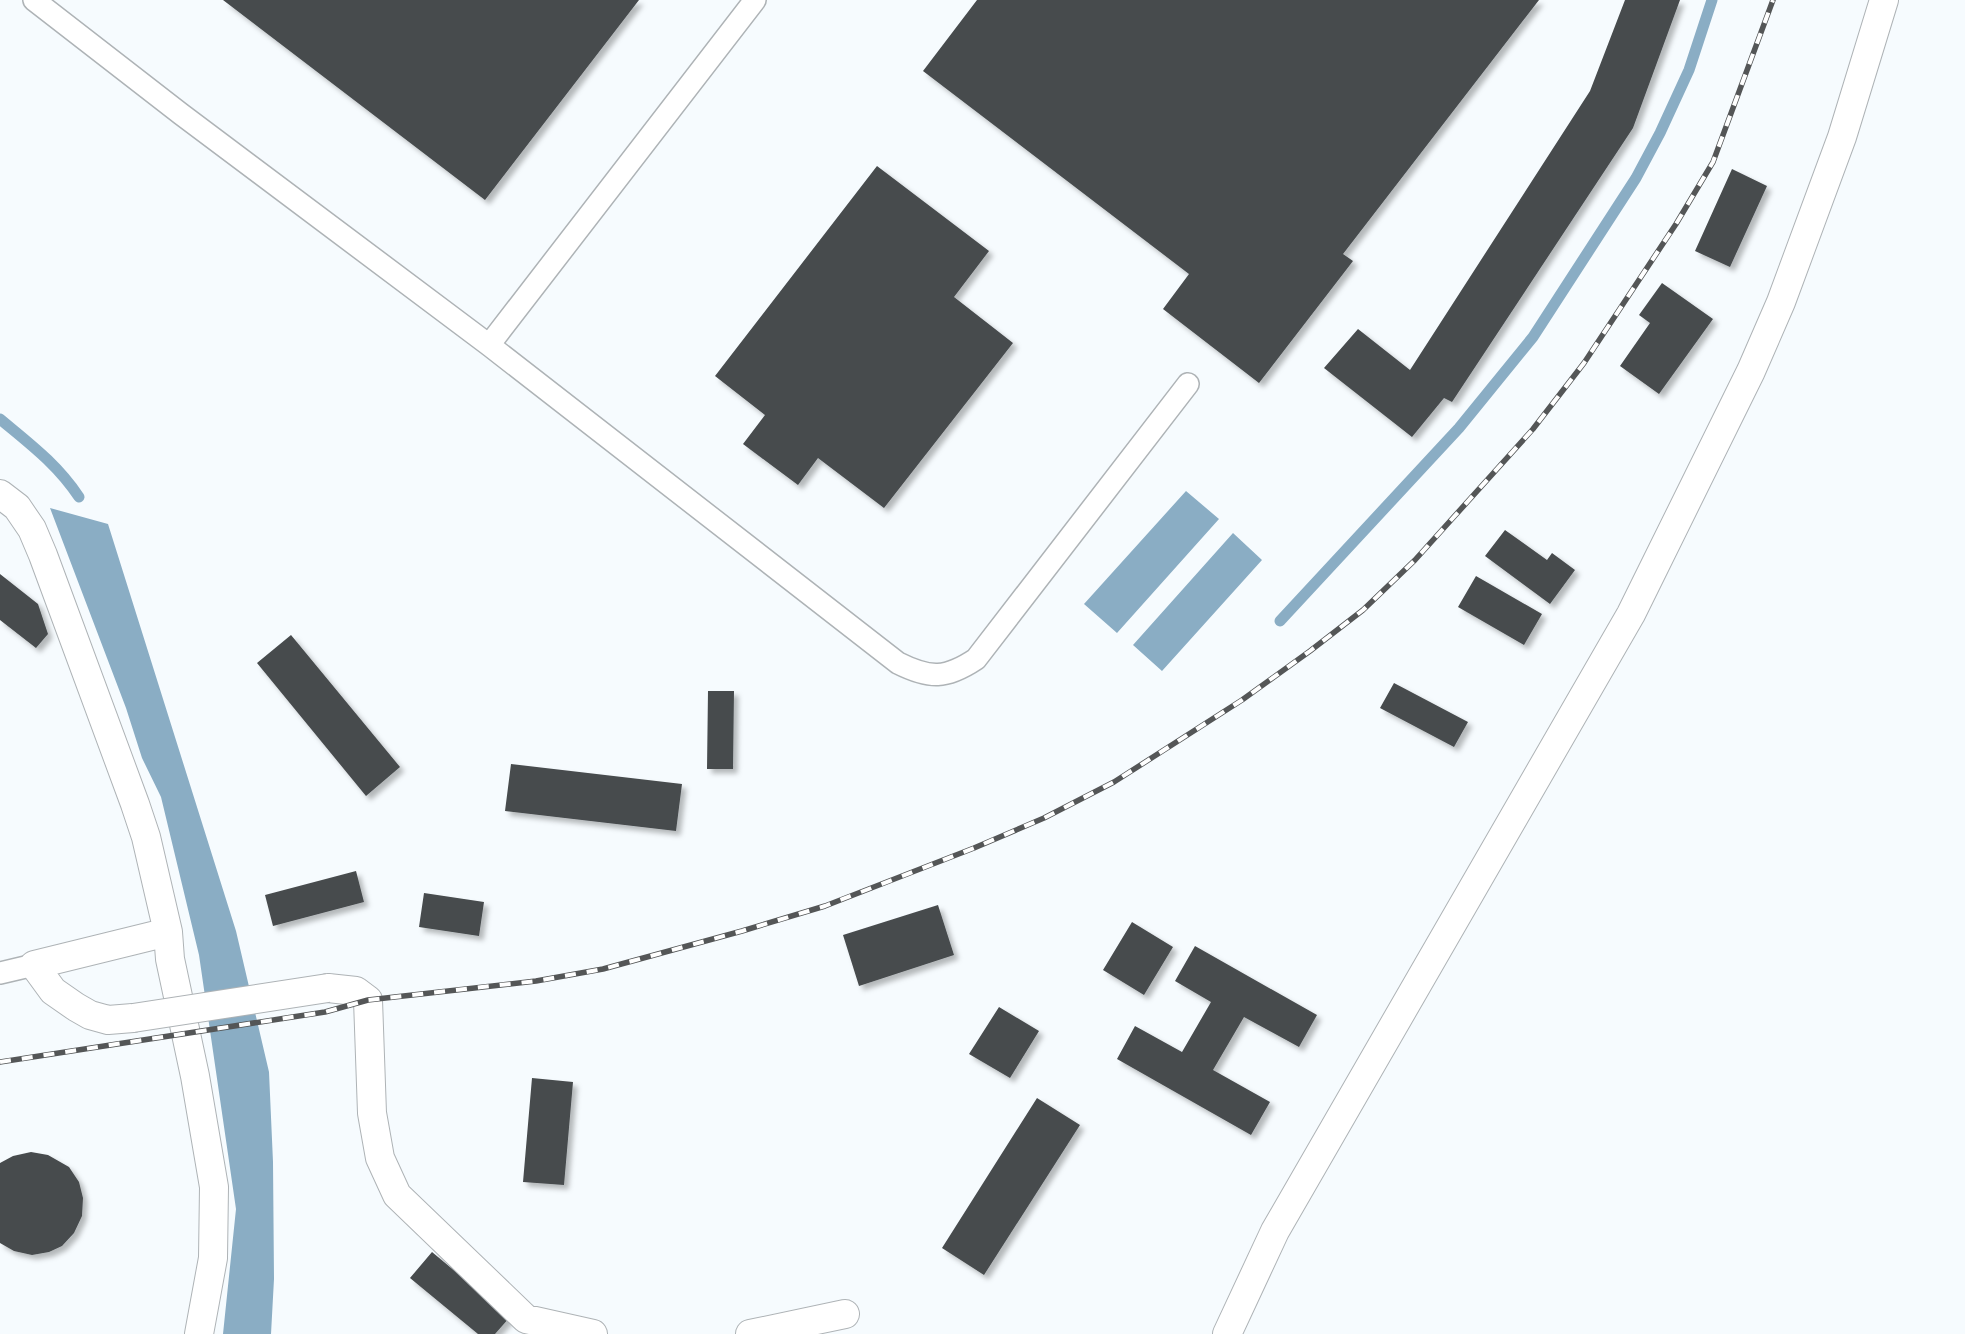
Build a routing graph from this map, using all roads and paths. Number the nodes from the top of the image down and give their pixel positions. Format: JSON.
{"nodes":[{"id":1,"x":34,"y":0,"type":"edge"},
{"id":2,"x":755,"y":0,"type":"edge"},
{"id":3,"x":1884,"y":0,"type":"edge"},
{"id":4,"x":489,"y":345,"type":"junction"},
{"id":5,"x":1188,"y":384,"type":"dead end"},
{"id":6,"x":0,"y":494,"type":"edge"},
{"id":7,"x":168,"y":932,"type":"junction"},
{"id":8,"x":34,"y":964,"type":"junction"},
{"id":9,"x":0,"y":973,"type":"edge"},
{"id":10,"x":844,"y":1314,"type":"dead end"},
{"id":11,"x":199,"y":1334,"type":"edge"},
{"id":12,"x":593,"y":1334,"type":"edge"},
{"id":13,"x":750,"y":1334,"type":"edge"},
{"id":14,"x":1227,"y":1334,"type":"edge"}],
"edges":[{"from":1,"to":4,"type":"lane"},
{"from":2,"to":4,"type":"lane"},
{"from":3,"to":14,"type":"street"},
{"from":4,"to":5,"type":"lane"},
{"from":6,"to":7,"type":"street"},
{"from":7,"to":8,"type":"street"},
{"from":7,"to":11,"type":"street"},
{"from":8,"to":9,"type":"lane"},
{"from":8,"to":12,"type":"street","bridge":true},
{"from":10,"to":13,"type":"street"}]}
